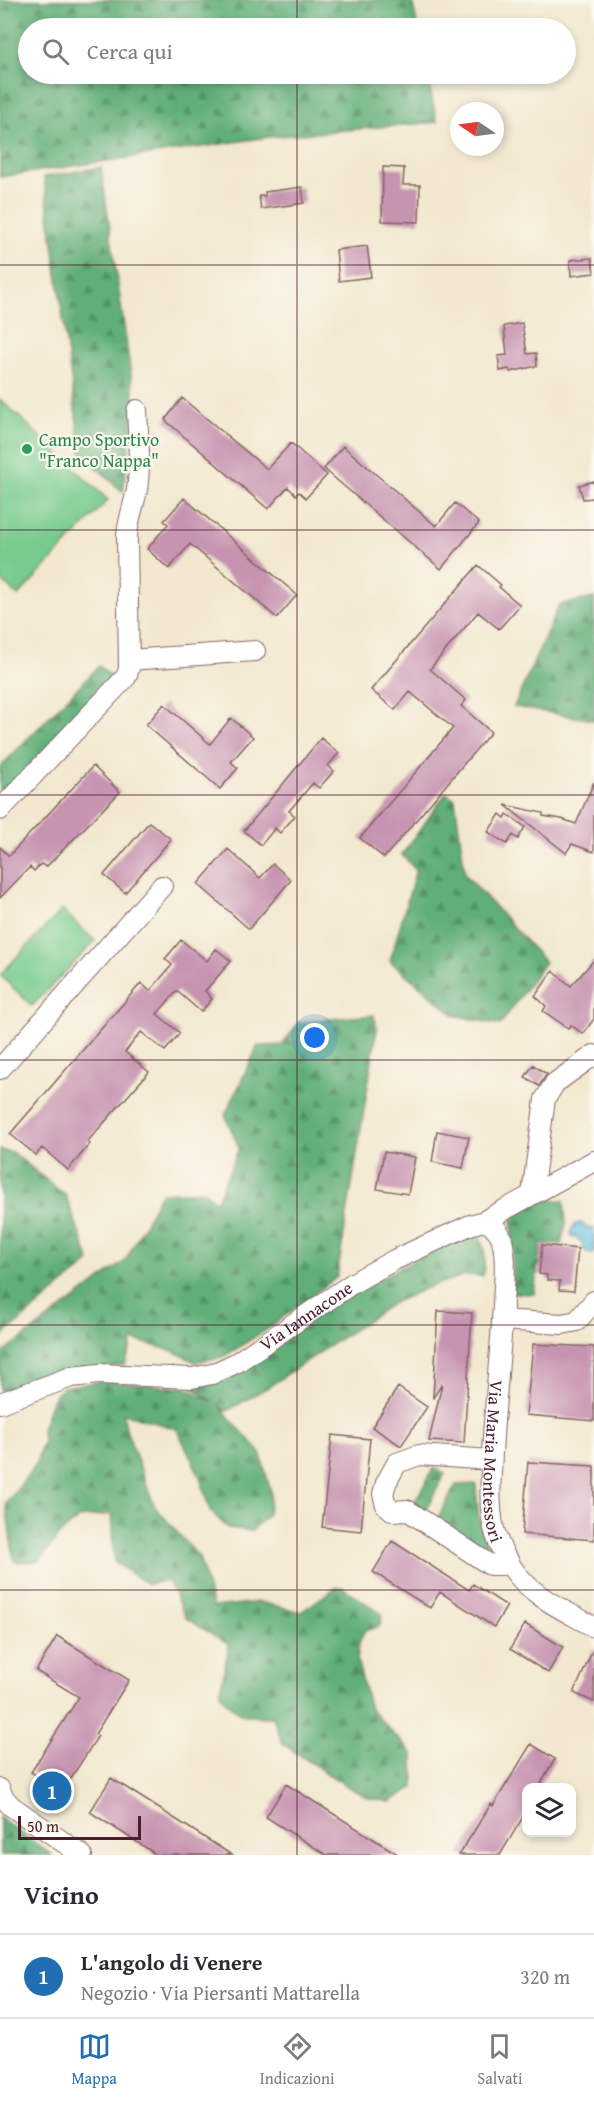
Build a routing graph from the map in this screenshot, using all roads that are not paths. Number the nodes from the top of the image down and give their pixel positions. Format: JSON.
{"nodes":[{"id":1,"x":137,"y":410,"type":"dead end"},
{"id":2,"x":255,"y":651,"type":"dead end"},
{"id":3,"x":129,"y":660,"type":"junction"},
{"id":4,"x":0,"y":810,"type":"edge"},
{"id":5,"x":162,"y":886,"type":"dead end"},
{"id":6,"x":594,"y":1055,"type":"edge"},
{"id":7,"x":0,"y":1069,"type":"edge"},
{"id":8,"x":594,"y":1161,"type":"edge"},
{"id":9,"x":532,"y":1194,"type":"junction"},
{"id":10,"x":484,"y":1221,"type":"junction"},
{"id":11,"x":594,"y":1301,"type":"edge"},
{"id":12,"x":502,"y":1320,"type":"junction"},
{"id":13,"x":0,"y":1403,"type":"edge"},
{"id":14,"x":492,"y":1460,"type":"junction"},
{"id":15,"x":508,"y":1560,"type":"junction"},
{"id":16,"x":594,"y":1627,"type":"edge"},
{"id":17,"x":0,"y":1790,"type":"edge"},
{"id":18,"x":82,"y":1855,"type":"edge"}],
"edges":[{"from":1,"to":3,"type":"street"},
{"from":2,"to":3,"type":"street"},
{"from":3,"to":4,"type":"street"},
{"from":5,"to":7,"type":"street"},
{"from":6,"to":9,"type":"street"},
{"from":8,"to":9,"type":"street","name":"Via Iannacone"},
{"from":9,"to":10,"type":"street","name":"Via Iannacone"},
{"from":10,"to":12,"type":"street","name":"Via Maria Montessori"},
{"from":10,"to":13,"type":"street","name":"Via Iannacone"},
{"from":11,"to":12,"type":"street"},
{"from":12,"to":14,"type":"street","name":"Via Maria Montessori"},
{"from":14,"to":15,"type":"street","name":"Via Maria Montessori"},
{"from":14,"to":15,"type":"street"},
{"from":15,"to":16,"type":"street","name":"Via Maria Montessori"},
{"from":17,"to":18,"type":"street"}]}
